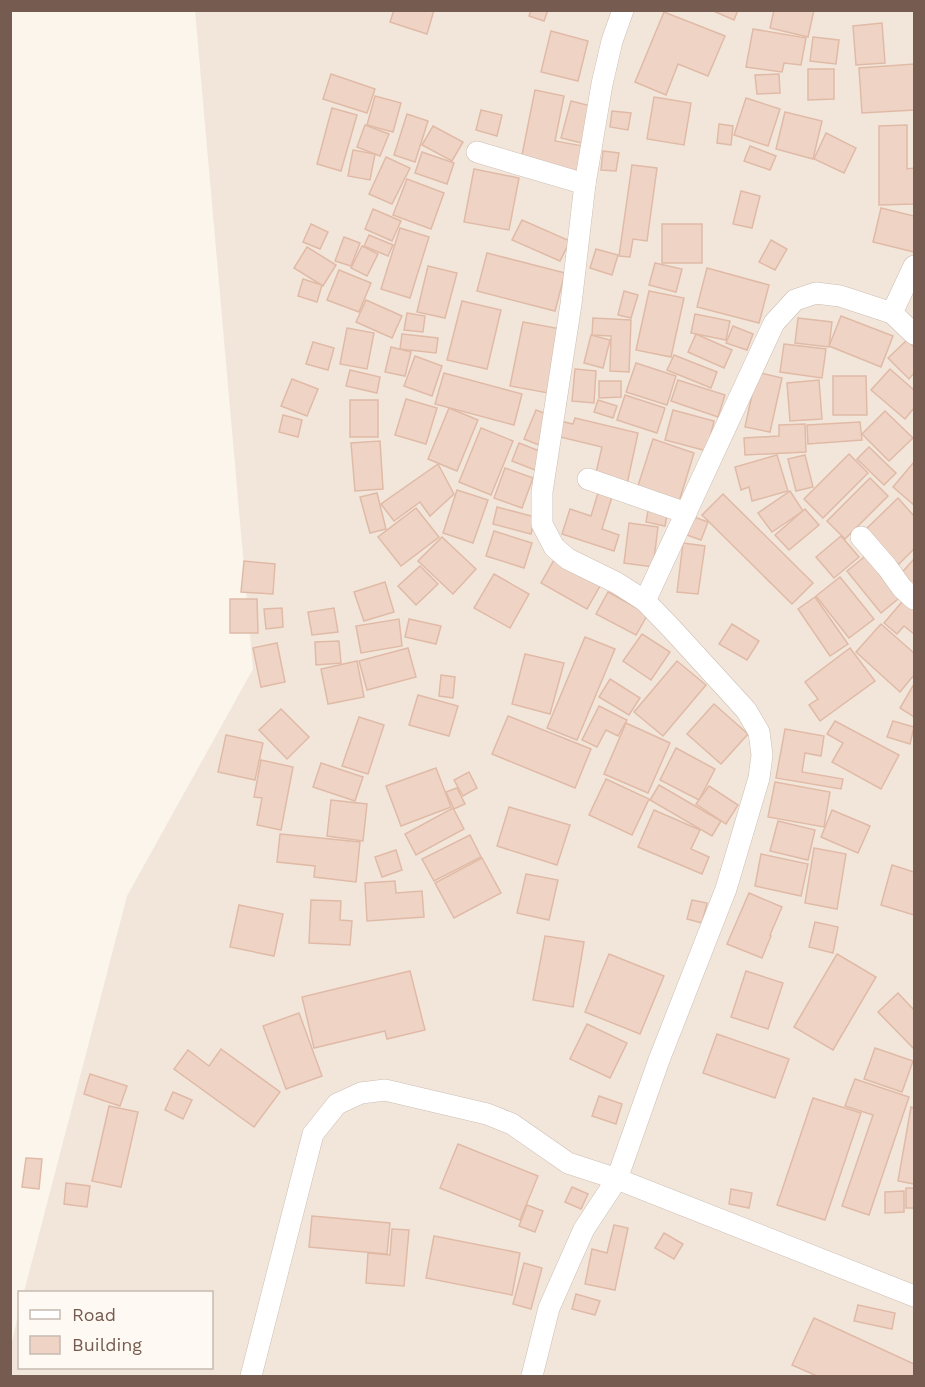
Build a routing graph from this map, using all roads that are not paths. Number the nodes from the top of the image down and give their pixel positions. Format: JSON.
{"nodes":[{"id":1,"x":623,"y":10,"type":"edge"},
{"id":2,"x":477,"y":152,"type":"dead end"},
{"id":3,"x":585,"y":184,"type":"junction"},
{"id":4,"x":915,"y":266,"type":"edge"},
{"id":5,"x":892,"y":312,"type":"junction"},
{"id":6,"x":915,"y":334,"type":"edge"},
{"id":7,"x":588,"y":480,"type":"dead end"},
{"id":8,"x":686,"y":513,"type":"junction"},
{"id":9,"x":861,"y":537,"type":"dead end"},
{"id":10,"x":915,"y":599,"type":"edge"},
{"id":11,"x":645,"y":601,"type":"junction"},
{"id":12,"x":617,"y":1179,"type":"junction"},
{"id":13,"x":915,"y":1296,"type":"edge"},
{"id":14,"x":251,"y":1377,"type":"edge"},
{"id":15,"x":532,"y":1377,"type":"edge"}],
"edges":[{"from":1,"to":3,"type":"street"},
{"from":2,"to":3,"type":"street"},
{"from":3,"to":11,"type":"street"},
{"from":4,"to":5,"type":"street"},
{"from":5,"to":6,"type":"street"},
{"from":5,"to":8,"type":"street"},
{"from":7,"to":8,"type":"street"},
{"from":8,"to":11,"type":"street"},
{"from":9,"to":10,"type":"street"},
{"from":11,"to":12,"type":"street"},
{"from":12,"to":13,"type":"street"},
{"from":12,"to":14,"type":"street"},
{"from":12,"to":15,"type":"street"}]}
